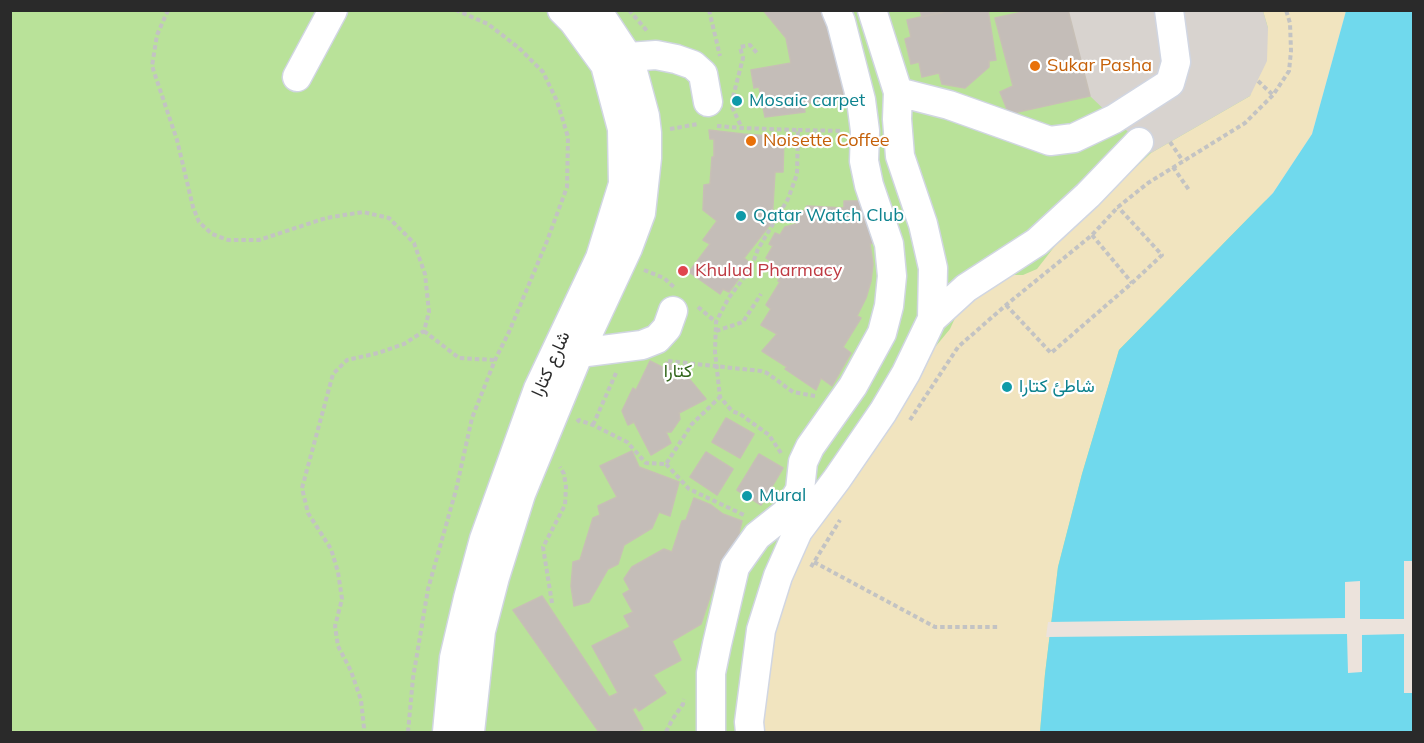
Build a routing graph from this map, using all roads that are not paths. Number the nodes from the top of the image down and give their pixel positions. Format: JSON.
{"nodes":[{"id":1,"x":333,"y":10,"type":"edge"},
{"id":2,"x":562,"y":10,"type":"edge"},
{"id":3,"x":597,"y":10,"type":"edge"},
{"id":4,"x":836,"y":10,"type":"edge"},
{"id":5,"x":872,"y":10,"type":"edge"},
{"id":6,"x":1169,"y":10,"type":"edge"},
{"id":7,"x":616,"y":61,"type":"junction"},
{"id":8,"x":297,"y":77,"type":"dead end"},
{"id":9,"x":898,"y":92,"type":"junction"},
{"id":10,"x":714,"y":114,"type":"road end"},
{"id":11,"x":1139,"y":142,"type":"dead end"},
{"id":12,"x":673,"y":311,"type":"dead end"},
{"id":13,"x":932,"y":319,"type":"junction"},
{"id":14,"x":579,"y":353,"type":"junction"},
{"id":15,"x":447,"y":732,"type":"edge"},
{"id":16,"x":470,"y":732,"type":"edge"},
{"id":17,"x":711,"y":732,"type":"edge"},
{"id":18,"x":750,"y":732,"type":"edge"}],
"edges":[{"from":1,"to":8,"type":"street"},
{"from":2,"to":7,"type":"street","name":"شارع كتارا"},
{"from":3,"to":7,"type":"street","name":"شارع كتارا"},
{"from":4,"to":17,"type":"street"},
{"from":5,"to":9,"type":"street"},
{"from":6,"to":9,"type":"street"},
{"from":7,"to":10,"type":"street"},
{"from":7,"to":14,"type":"street","name":"شارع كتارا"},
{"from":7,"to":15,"type":"street","name":"شارع كتارا"},
{"from":9,"to":13,"type":"street"},
{"from":11,"to":13,"type":"street"},
{"from":12,"to":14,"type":"street"},
{"from":13,"to":18,"type":"street"},
{"from":14,"to":16,"type":"street","name":"شارع كتارا"}]}
